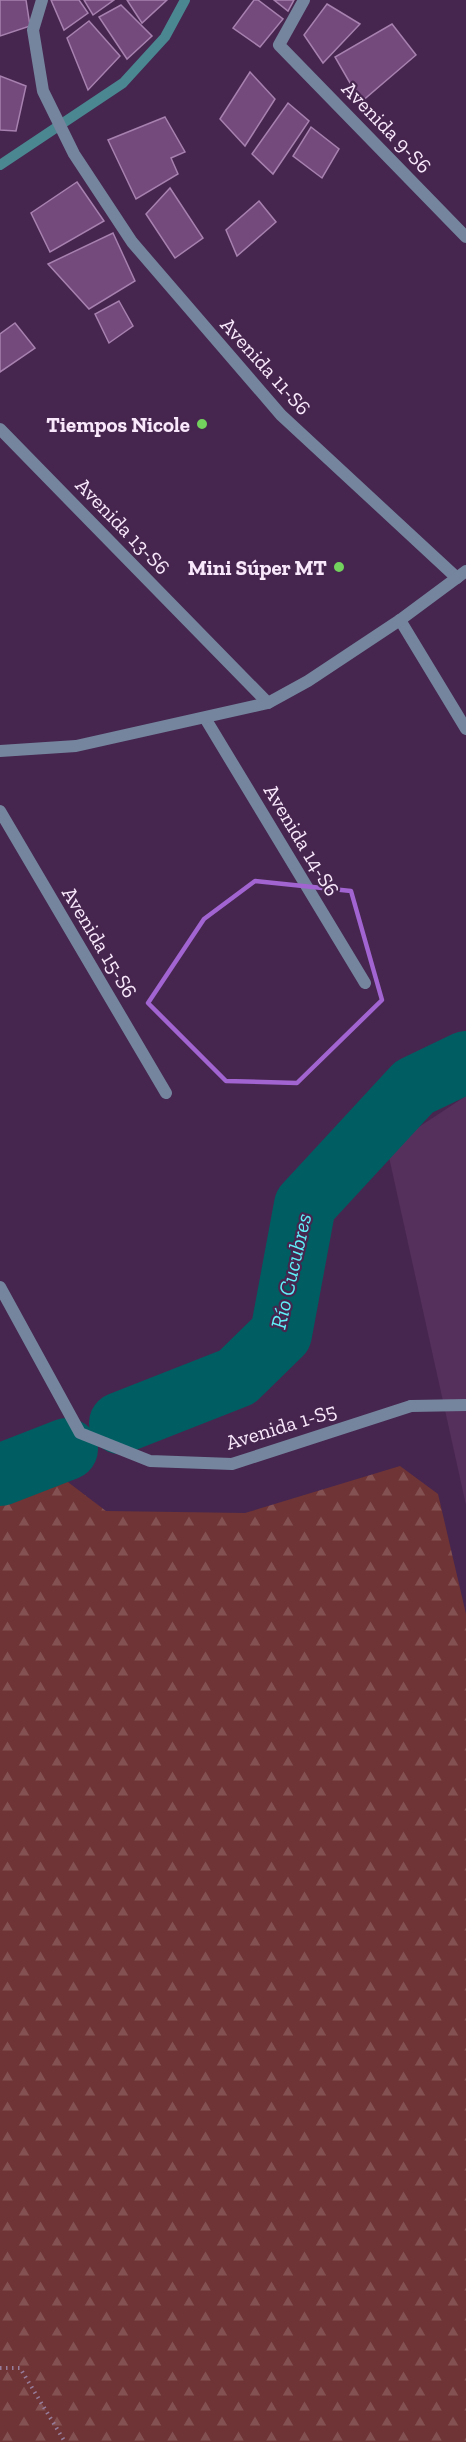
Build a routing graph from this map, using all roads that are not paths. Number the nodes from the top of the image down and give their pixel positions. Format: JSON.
{"nodes":[{"id":1,"x":42,"y":0,"type":"edge"},
{"id":2,"x":304,"y":0,"type":"edge"},
{"id":3,"x":466,"y":237,"type":"edge"},
{"id":4,"x":0,"y":429,"type":"edge"},
{"id":5,"x":462,"y":575,"type":"edge"},
{"id":6,"x":400,"y":620,"type":"junction"},
{"id":7,"x":268,"y":703,"type":"junction"},
{"id":8,"x":205,"y":718,"type":"junction"},
{"id":9,"x":466,"y":729,"type":"edge"},
{"id":10,"x":0,"y":751,"type":"edge"},
{"id":11,"x":0,"y":811,"type":"edge"},
{"id":12,"x":365,"y":983,"type":"dead end"},
{"id":13,"x":166,"y":1093,"type":"dead end"},
{"id":14,"x":0,"y":1287,"type":"edge"},
{"id":15,"x":466,"y":1405,"type":"edge"}],
"edges":[{"from":1,"to":5,"type":"street","name":"Avenida 11-S6"},
{"from":2,"to":3,"type":"street","name":"Avenida 9-S6"},
{"from":4,"to":7,"type":"street","name":"Avenida 13-S6"},
{"from":5,"to":6,"type":"street"},
{"from":6,"to":7,"type":"street"},
{"from":6,"to":9,"type":"street"},
{"from":7,"to":8,"type":"street"},
{"from":8,"to":10,"type":"street"},
{"from":8,"to":12,"type":"street","name":"Avenida 14-S6"},
{"from":11,"to":13,"type":"street","name":"Avenida 15-S6"},
{"from":14,"to":15,"type":"street","name":"Avenida 1-S5"}]}
